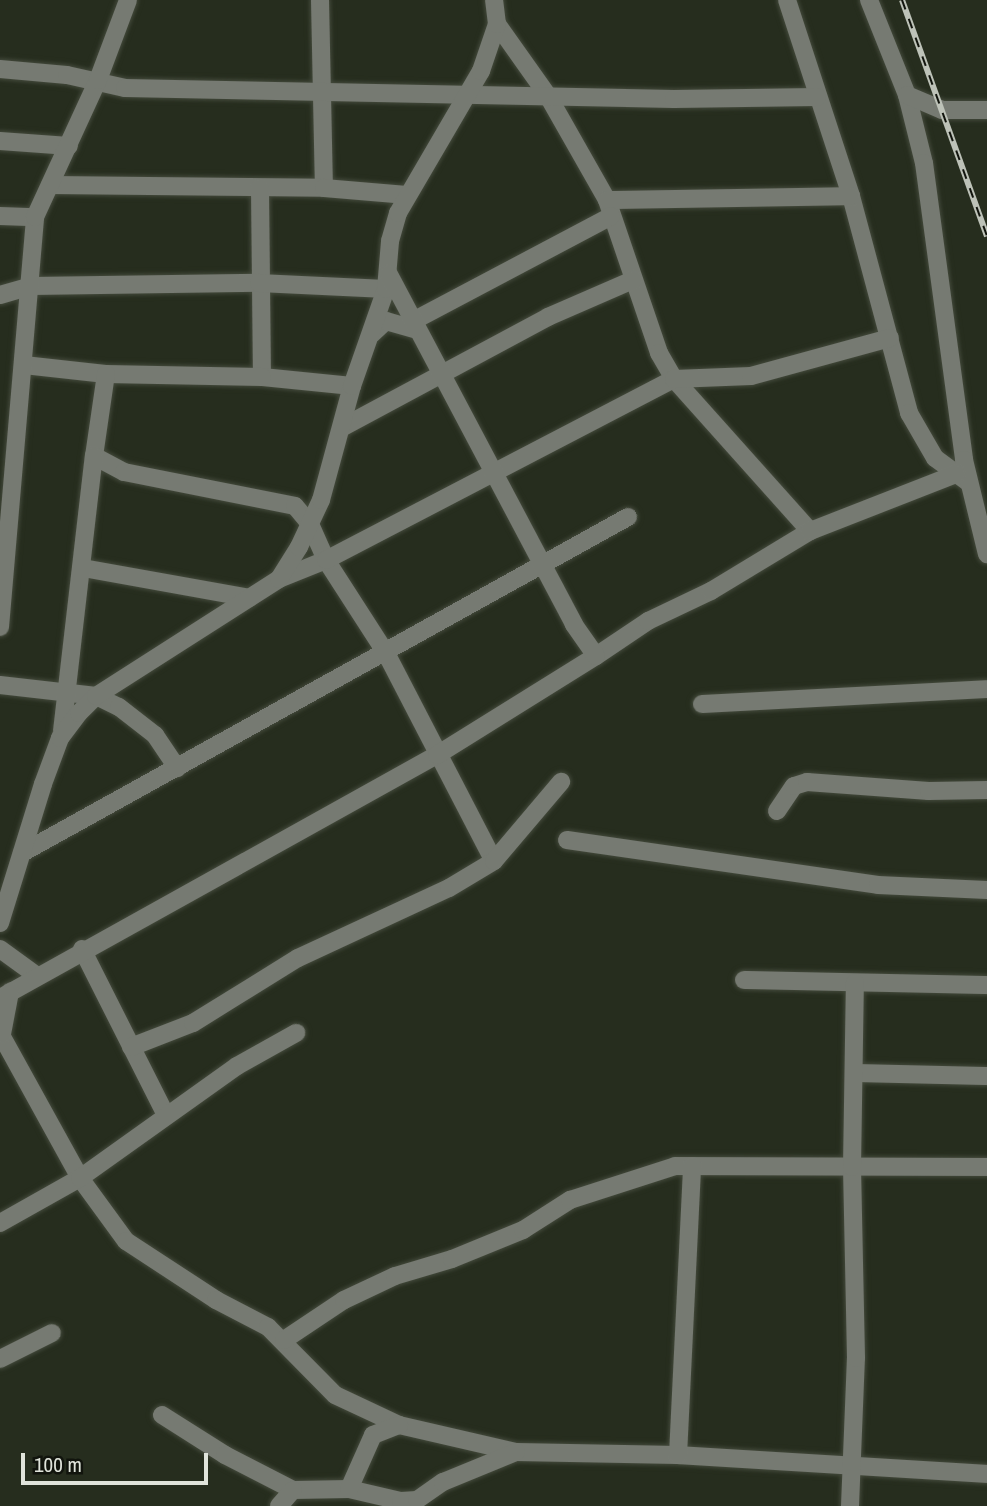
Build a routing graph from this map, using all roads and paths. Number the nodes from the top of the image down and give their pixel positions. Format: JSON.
{"nodes":[{"id":1,"x":128,"y":0,"type":"edge"},
{"id":2,"x":320,"y":0,"type":"edge"},
{"id":3,"x":494,"y":0,"type":"edge"},
{"id":4,"x":787,"y":0,"type":"edge"},
{"id":5,"x":869,"y":0,"type":"edge"},
{"id":6,"x":497,"y":24,"type":"junction"},
{"id":7,"x":0,"y":69,"type":"edge"},
{"id":8,"x":98,"y":80,"type":"junction"},
{"id":9,"x":325,"y":91,"type":"junction"},
{"id":10,"x":466,"y":95,"type":"junction"},
{"id":11,"x":907,"y":95,"type":"junction"},
{"id":12,"x":548,"y":96,"type":"junction"},
{"id":13,"x":817,"y":97,"type":"junction"},
{"id":14,"x":987,"y":110,"type":"edge"},
{"id":15,"x":0,"y":141,"type":"edge"},
{"id":16,"x":69,"y":146,"type":"junction"},
{"id":17,"x":50,"y":185,"type":"junction"},
{"id":18,"x":260,"y":188,"type":"junction"},
{"id":19,"x":324,"y":188,"type":"junction"},
{"id":20,"x":407,"y":195,"type":"junction"},
{"id":21,"x":851,"y":196,"type":"junction"},
{"id":22,"x":609,"y":208,"type":"junction"},
{"id":23,"x":0,"y":216,"type":"edge"},
{"id":24,"x":35,"y":217,"type":"junction"},
{"id":25,"x":633,"y":280,"type":"junction"},
{"id":26,"x":388,"y":282,"type":"junction"},
{"id":27,"x":259,"y":283,"type":"junction"},
{"id":28,"x":31,"y":286,"type":"junction"},
{"id":29,"x":0,"y":295,"type":"edge"},
{"id":30,"x":415,"y":326,"type":"junction"},
{"id":31,"x":370,"y":337,"type":"junction"},
{"id":32,"x":890,"y":338,"type":"junction"},
{"id":33,"x":24,"y":365,"type":"junction"},
{"id":34,"x":106,"y":374,"type":"junction"},
{"id":35,"x":442,"y":376,"type":"junction"},
{"id":36,"x":262,"y":377,"type":"junction"},
{"id":37,"x":674,"y":379,"type":"junction"},
{"id":38,"x":352,"y":386,"type":"junction"},
{"id":39,"x":342,"y":427,"type":"junction"},
{"id":40,"x":94,"y":456,"type":"junction"},
{"id":41,"x":496,"y":471,"type":"junction"},
{"id":42,"x":124,"y":472,"type":"junction"},
{"id":43,"x":962,"y":479,"type":"junction"},
{"id":44,"x":92,"y":492,"type":"junction"},
{"id":45,"x":321,"y":500,"type":"junction"},
{"id":46,"x":295,"y":506,"type":"junction"},
{"id":47,"x":628,"y":517,"type":"dead end"},
{"id":48,"x":310,"y":524,"type":"junction"},
{"id":49,"x":810,"y":531,"type":"junction"},
{"id":50,"x":987,"y":554,"type":"edge"},
{"id":51,"x":326,"y":560,"type":"junction"},
{"id":52,"x":545,"y":563,"type":"junction"},
{"id":53,"x":83,"y":568,"type":"junction"},
{"id":54,"x":279,"y":579,"type":"junction"},
{"id":55,"x":249,"y":598,"type":"junction"},
{"id":56,"x":0,"y":627,"type":"edge"},
{"id":57,"x":386,"y":653,"type":"junction"},
{"id":58,"x":597,"y":656,"type":"junction"},
{"id":59,"x":0,"y":685,"type":"edge"},
{"id":60,"x":987,"y":689,"type":"edge"},
{"id":61,"x":68,"y":695,"type":"junction"},
{"id":62,"x":96,"y":696,"type":"junction"},
{"id":63,"x":702,"y":704,"type":"dead end"},
{"id":64,"x":60,"y":738,"type":"junction"},
{"id":65,"x":437,"y":755,"type":"junction"},
{"id":66,"x":177,"y":768,"type":"junction"},
{"id":67,"x":561,"y":782,"type":"dead end"},
{"id":68,"x":987,"y":790,"type":"edge"},
{"id":69,"x":777,"y":811,"type":"dead end"},
{"id":70,"x":567,"y":840,"type":"dead end"},
{"id":71,"x":22,"y":853,"type":"junction"},
{"id":72,"x":494,"y":861,"type":"junction"},
{"id":73,"x":987,"y":890,"type":"edge"},
{"id":74,"x":0,"y":923,"type":"edge"},
{"id":75,"x":0,"y":949,"type":"edge"},
{"id":76,"x":82,"y":949,"type":"junction"},
{"id":77,"x":37,"y":976,"type":"junction"},
{"id":78,"x":744,"y":980,"type":"dead end"},
{"id":79,"x":856,"y":982,"type":"junction"},
{"id":80,"x":987,"y":985,"type":"edge"},
{"id":81,"x":5,"y":995,"type":"edge"},
{"id":82,"x":296,"y":1033,"type":"dead end"},
{"id":83,"x":1,"y":1034,"type":"edge"},
{"id":84,"x":131,"y":1047,"type":"junction"},
{"id":85,"x":854,"y":1073,"type":"junction"},
{"id":86,"x":987,"y":1076,"type":"edge"},
{"id":87,"x":166,"y":1115,"type":"junction"},
{"id":88,"x":692,"y":1166,"type":"junction"},
{"id":89,"x":852,"y":1167,"type":"junction"},
{"id":90,"x":987,"y":1167,"type":"edge"},
{"id":91,"x":80,"y":1178,"type":"junction"},
{"id":92,"x":0,"y":1223,"type":"edge"},
{"id":93,"x":52,"y":1333,"type":"dead end"},
{"id":94,"x":284,"y":1340,"type":"junction"},
{"id":95,"x":0,"y":1359,"type":"edge"},
{"id":96,"x":162,"y":1415,"type":"dead end"},
{"id":97,"x":399,"y":1425,"type":"junction"},
{"id":98,"x":516,"y":1452,"type":"junction"},
{"id":99,"x":678,"y":1455,"type":"junction"},
{"id":100,"x":853,"y":1465,"type":"junction"},
{"id":101,"x":987,"y":1474,"type":"edge"},
{"id":102,"x":349,"y":1489,"type":"junction"},
{"id":103,"x":293,"y":1490,"type":"junction"},
{"id":104,"x":279,"y":1506,"type":"edge"},
{"id":105,"x":850,"y":1506,"type":"edge"}],
"edges":[{"from":1,"to":8,"type":"street"},
{"from":2,"to":9,"type":"street"},
{"from":3,"to":6,"type":"street"},
{"from":4,"to":13,"type":"street"},
{"from":5,"to":11,"type":"street"},
{"from":6,"to":10,"type":"street"},
{"from":6,"to":12,"type":"street"},
{"from":7,"to":8,"type":"street"},
{"from":8,"to":9,"type":"street"},
{"from":8,"to":16,"type":"street"},
{"from":9,"to":10,"type":"street"},
{"from":9,"to":19,"type":"street"},
{"from":10,"to":12,"type":"street"},
{"from":10,"to":20,"type":"street"},
{"from":11,"to":14,"type":"street"},
{"from":11,"to":43,"type":"street"},
{"from":12,"to":13,"type":"street"},
{"from":12,"to":22,"type":"street"},
{"from":13,"to":21,"type":"street"},
{"from":15,"to":16,"type":"street"},
{"from":16,"to":17,"type":"street"},
{"from":17,"to":18,"type":"street"},
{"from":17,"to":24,"type":"street"},
{"from":18,"to":19,"type":"street"},
{"from":18,"to":27,"type":"street"},
{"from":19,"to":20,"type":"street"},
{"from":20,"to":26,"type":"street"},
{"from":21,"to":22,"type":"street"},
{"from":21,"to":32,"type":"street"},
{"from":22,"to":25,"type":"street"},
{"from":22,"to":30,"type":"street"},
{"from":23,"to":24,"type":"street"},
{"from":24,"to":28,"type":"street"},
{"from":25,"to":35,"type":"street"},
{"from":25,"to":37,"type":"street"},
{"from":26,"to":27,"type":"street"},
{"from":26,"to":30,"type":"street"},
{"from":26,"to":31,"type":"street"},
{"from":27,"to":28,"type":"street"},
{"from":27,"to":36,"type":"street"},
{"from":28,"to":29,"type":"street"},
{"from":28,"to":33,"type":"street"},
{"from":30,"to":31,"type":"street"},
{"from":30,"to":35,"type":"street"},
{"from":31,"to":38,"type":"street"},
{"from":32,"to":37,"type":"street"},
{"from":32,"to":43,"type":"street"},
{"from":33,"to":34,"type":"street"},
{"from":33,"to":56,"type":"street"},
{"from":34,"to":36,"type":"street"},
{"from":34,"to":40,"type":"street"},
{"from":35,"to":39,"type":"street"},
{"from":35,"to":41,"type":"street"},
{"from":36,"to":38,"type":"street"},
{"from":37,"to":41,"type":"street"},
{"from":37,"to":49,"type":"street"},
{"from":38,"to":39,"type":"street"},
{"from":39,"to":45,"type":"street"},
{"from":40,"to":42,"type":"street"},
{"from":40,"to":44,"type":"street"},
{"from":41,"to":51,"type":"street"},
{"from":41,"to":52,"type":"street"},
{"from":42,"to":44,"type":"street"},
{"from":42,"to":46,"type":"street"},
{"from":43,"to":49,"type":"street"},
{"from":43,"to":50,"type":"street"},
{"from":44,"to":53,"type":"street"},
{"from":45,"to":46,"type":"street"},
{"from":45,"to":48,"type":"street"},
{"from":46,"to":48,"type":"street"},
{"from":47,"to":52,"type":"street"},
{"from":48,"to":51,"type":"street"},
{"from":48,"to":54,"type":"street"},
{"from":49,"to":58,"type":"street"},
{"from":51,"to":54,"type":"street"},
{"from":51,"to":57,"type":"street"},
{"from":52,"to":57,"type":"street"},
{"from":52,"to":58,"type":"street"},
{"from":53,"to":55,"type":"street"},
{"from":53,"to":61,"type":"street"},
{"from":54,"to":55,"type":"street"},
{"from":55,"to":62,"type":"street"},
{"from":57,"to":65,"type":"street"},
{"from":57,"to":66,"type":"street"},
{"from":58,"to":65,"type":"street"},
{"from":59,"to":61,"type":"street"},
{"from":60,"to":63,"type":"street"},
{"from":61,"to":62,"type":"street"},
{"from":61,"to":64,"type":"street"},
{"from":62,"to":64,"type":"street"},
{"from":62,"to":66,"type":"street"},
{"from":64,"to":71,"type":"street"},
{"from":65,"to":72,"type":"street"},
{"from":65,"to":76,"type":"street"},
{"from":66,"to":71,"type":"street"},
{"from":67,"to":72,"type":"street"},
{"from":68,"to":69,"type":"street"},
{"from":70,"to":73,"type":"street"},
{"from":71,"to":74,"type":"street"},
{"from":72,"to":84,"type":"street"},
{"from":75,"to":77,"type":"street"},
{"from":76,"to":77,"type":"street"},
{"from":76,"to":84,"type":"street"},
{"from":77,"to":81,"type":"street"},
{"from":78,"to":79,"type":"street"},
{"from":79,"to":80,"type":"street"},
{"from":79,"to":85,"type":"street"},
{"from":81,"to":83,"type":"street"},
{"from":82,"to":87,"type":"street"},
{"from":83,"to":91,"type":"street"},
{"from":84,"to":87,"type":"street"},
{"from":85,"to":86,"type":"street"},
{"from":85,"to":89,"type":"street"},
{"from":87,"to":91,"type":"street"},
{"from":88,"to":89,"type":"street"},
{"from":88,"to":94,"type":"street"},
{"from":88,"to":99,"type":"street"},
{"from":89,"to":90,"type":"street"},
{"from":89,"to":100,"type":"street"},
{"from":91,"to":92,"type":"street"},
{"from":91,"to":94,"type":"street"},
{"from":93,"to":95,"type":"street"},
{"from":94,"to":97,"type":"street"},
{"from":96,"to":103,"type":"street"},
{"from":97,"to":98,"type":"street"},
{"from":97,"to":102,"type":"street"},
{"from":98,"to":99,"type":"street"},
{"from":98,"to":102,"type":"street"},
{"from":99,"to":100,"type":"street"},
{"from":100,"to":101,"type":"street"},
{"from":100,"to":105,"type":"street"},
{"from":102,"to":103,"type":"street"},
{"from":103,"to":104,"type":"street"}]}
